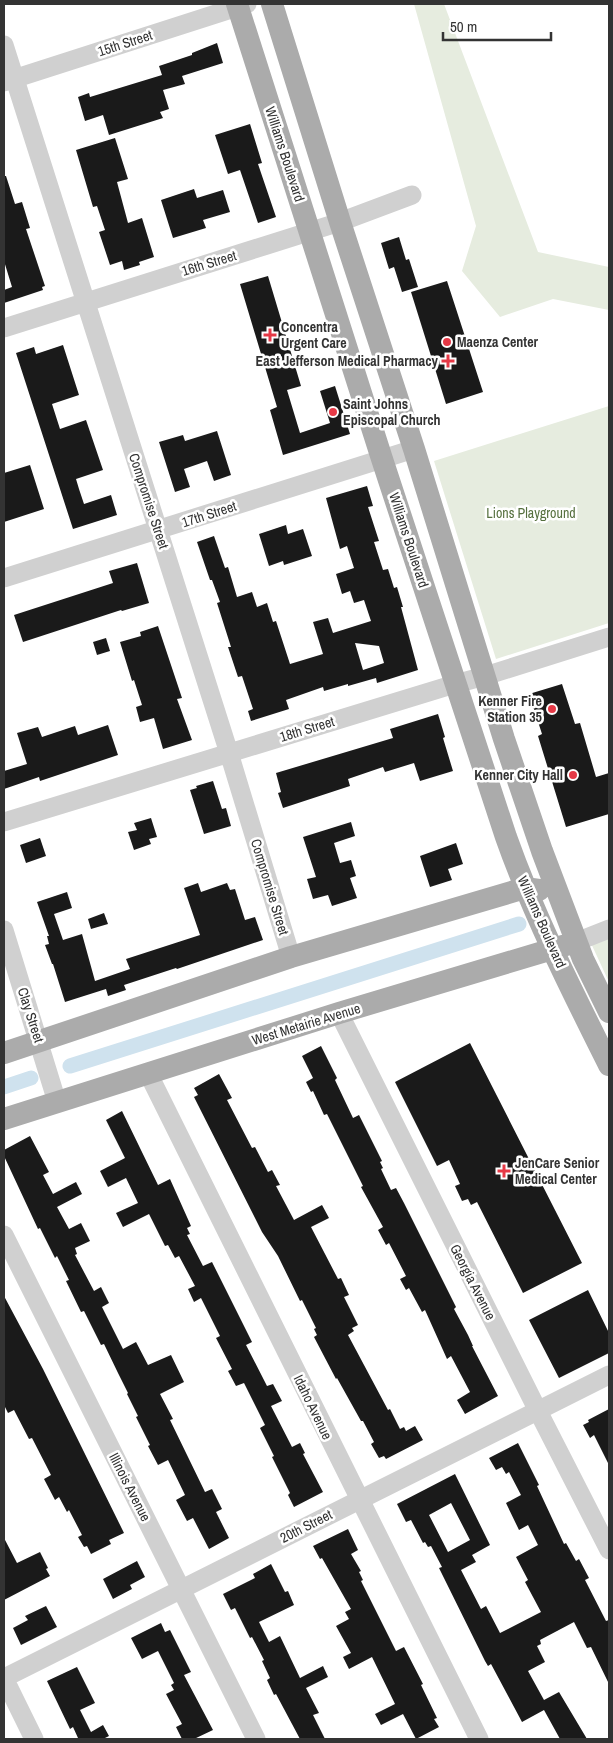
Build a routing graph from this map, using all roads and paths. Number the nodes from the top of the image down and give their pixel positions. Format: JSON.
{"nodes":[{"id":1,"x":272,"y":4,"type":"edge"},
{"id":2,"x":241,"y":5,"type":"edge"},
{"id":3,"x":4,"y":45,"type":"edge"},
{"id":4,"x":9,"y":81,"type":"edge"},
{"id":5,"x":412,"y":195,"type":"dead end"},
{"id":6,"x":340,"y":222,"type":"junction"},
{"id":7,"x":310,"y":231,"type":"junction"},
{"id":8,"x":86,"y":302,"type":"junction"},
{"id":9,"x":4,"y":328,"type":"edge"},
{"id":10,"x":414,"y":450,"type":"junction"},
{"id":11,"x":382,"y":459,"type":"junction"},
{"id":12,"x":158,"y":530,"type":"junction"},
{"id":13,"x":4,"y":578,"type":"edge"},
{"id":14,"x":609,"y":637,"type":"edge"},
{"id":15,"x":485,"y":676,"type":"junction"},
{"id":16,"x":455,"y":684,"type":"junction"},
{"id":17,"x":507,"y":747,"type":"junction"},
{"id":18,"x":229,"y":753,"type":"junction"},
{"id":19,"x":480,"y":758,"type":"junction"},
{"id":20,"x":4,"y":822,"type":"edge"},
{"id":21,"x":525,"y":888,"type":"junction"},
{"id":22,"x":561,"y":902,"type":"junction"},
{"id":23,"x":609,"y":929,"type":"edge"},
{"id":24,"x":4,"y":930,"type":"edge"},
{"id":25,"x":576,"y":942,"type":"junction"},
{"id":26,"x":553,"y":949,"type":"junction"},
{"id":27,"x":291,"y":957,"type":"junction"},
{"id":28,"x":609,"y":1012,"type":"edge"},
{"id":29,"x":339,"y":1013,"type":"junction"},
{"id":30,"x":39,"y":1041,"type":"junction"},
{"id":31,"x":4,"y":1053,"type":"edge"},
{"id":32,"x":609,"y":1065,"type":"edge"},
{"id":33,"x":148,"y":1073,"type":"junction"},
{"id":34,"x":57,"y":1102,"type":"junction"},
{"id":35,"x":4,"y":1119,"type":"edge"},
{"id":36,"x":4,"y":1235,"type":"edge"},
{"id":37,"x":609,"y":1375,"type":"edge"},
{"id":38,"x":538,"y":1411,"type":"junction"},
{"id":39,"x":359,"y":1500,"type":"junction"},
{"id":40,"x":609,"y":1550,"type":"edge"},
{"id":41,"x":181,"y":1588,"type":"junction"},
{"id":42,"x":4,"y":1678,"type":"edge"},
{"id":43,"x":34,"y":1739,"type":"edge"},
{"id":44,"x":256,"y":1739,"type":"edge"},
{"id":45,"x":479,"y":1739,"type":"edge"}],
"edges":[{"from":1,"to":6,"type":"main road","name":"Williams Boulevard"},
{"from":2,"to":4,"type":"street","name":"15th Street"},
{"from":2,"to":7,"type":"main road","name":"Williams Boulevard"},
{"from":3,"to":4,"type":"street","name":"Compromise Street"},
{"from":4,"to":8,"type":"street","name":"Compromise Street"},
{"from":5,"to":6,"type":"street","name":"16th Street"},
{"from":6,"to":7,"type":"street","name":"16th Street"},
{"from":6,"to":10,"type":"main road","name":"Williams Boulevard"},
{"from":7,"to":8,"type":"street","name":"16th Street"},
{"from":7,"to":11,"type":"main road","name":"Williams Boulevard"},
{"from":8,"to":9,"type":"street","name":"16th Street"},
{"from":8,"to":12,"type":"street","name":"Compromise Street"},
{"from":10,"to":11,"type":"street","name":"17th Street"},
{"from":10,"to":15,"type":"main road","name":"Williams Boulevard"},
{"from":11,"to":12,"type":"street","name":"17th Street"},
{"from":11,"to":16,"type":"main road","name":"Williams Boulevard"},
{"from":12,"to":13,"type":"street","name":"17th Street"},
{"from":12,"to":18,"type":"street","name":"Compromise Street"},
{"from":14,"to":15,"type":"street","name":"18th Street"},
{"from":15,"to":16,"type":"street","name":"18th Street"},
{"from":15,"to":17,"type":"main road","name":"Williams Boulevard"},
{"from":16,"to":18,"type":"street","name":"18th Street"},
{"from":16,"to":19,"type":"main road","name":"Williams Boulevard"},
{"from":17,"to":19,"type":"main road"},
{"from":17,"to":22,"type":"main road","name":"Williams Boulevard"},
{"from":18,"to":20,"type":"street","name":"18th Street"},
{"from":18,"to":27,"type":"street","name":"Compromise Street"},
{"from":19,"to":21,"type":"main road","name":"Williams Boulevard"},
{"from":21,"to":22,"type":"main road"},
{"from":21,"to":26,"type":"main road","name":"Williams Boulevard"},
{"from":21,"to":27,"type":"main road"},
{"from":22,"to":25,"type":"main road","name":"Williams Boulevard"},
{"from":23,"to":25,"type":"street","name":"West Metairie Avenue"},
{"from":24,"to":30,"type":"street","name":"Clay Street"},
{"from":25,"to":26,"type":"main road","name":"West Metairie Avenue"},
{"from":25,"to":28,"type":"main road","name":"Williams Boulevard"},
{"from":26,"to":29,"type":"main road","name":"West Metairie Avenue"},
{"from":26,"to":32,"type":"main road","name":"Williams Boulevard"},
{"from":27,"to":30,"type":"main road"},
{"from":29,"to":33,"type":"main road","name":"West Metairie Avenue"},
{"from":29,"to":38,"type":"street","name":"Georgia Avenue"},
{"from":30,"to":31,"type":"main road"},
{"from":30,"to":34,"type":"street","name":"Clay Street"},
{"from":33,"to":34,"type":"main road","name":"West Metairie Avenue"},
{"from":33,"to":39,"type":"street","name":"Idaho Avenue"},
{"from":34,"to":35,"type":"main road","name":"West Metairie Avenue"},
{"from":36,"to":41,"type":"street","name":"Illinois Avenue"},
{"from":37,"to":38,"type":"street","name":"20th Street"},
{"from":38,"to":39,"type":"street","name":"20th Street"},
{"from":38,"to":40,"type":"street","name":"Georgia Avenue"},
{"from":39,"to":41,"type":"street","name":"20th Street"},
{"from":39,"to":45,"type":"street","name":"Idaho Avenue"},
{"from":41,"to":42,"type":"street","name":"20th Street"},
{"from":41,"to":44,"type":"street","name":"Illinois Avenue"},
{"from":42,"to":43,"type":"street"}]}
